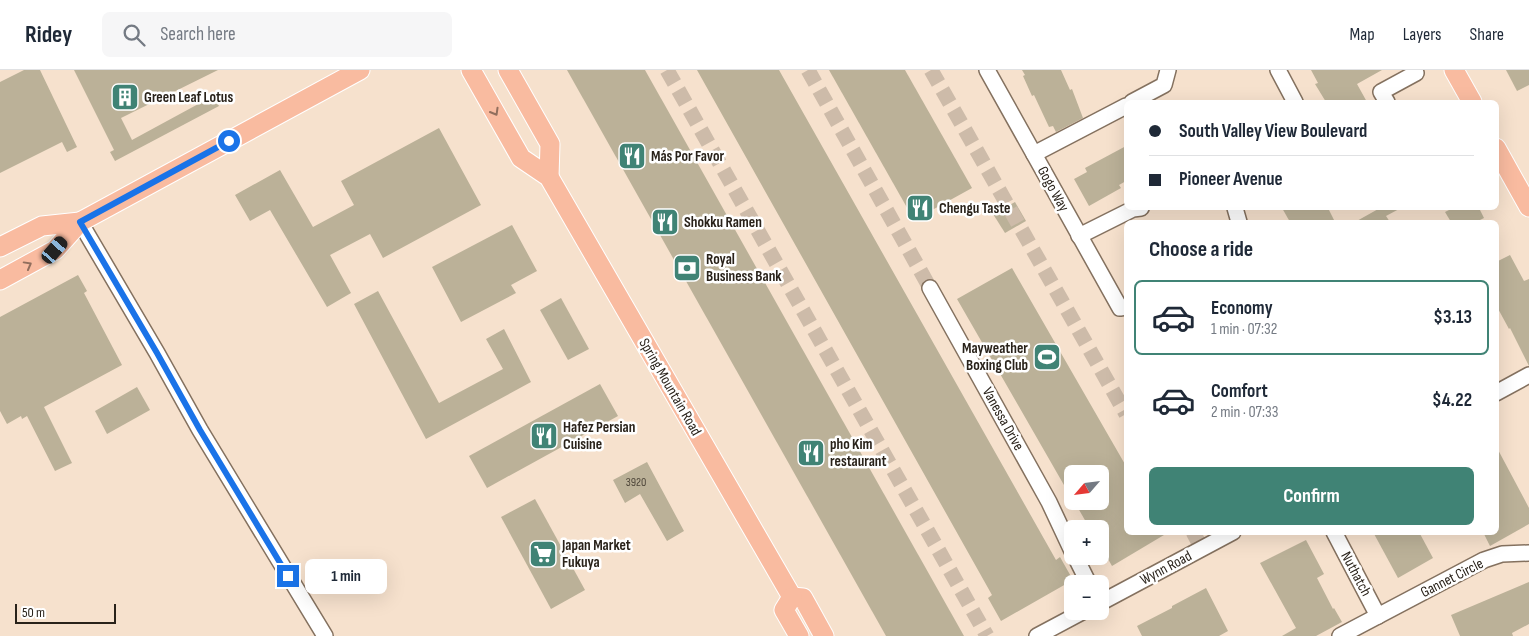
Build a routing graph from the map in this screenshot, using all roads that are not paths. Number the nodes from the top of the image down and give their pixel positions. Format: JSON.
{"nodes":[{"id":1,"x":360,"y":70,"type":"edge"},
{"id":2,"x":471,"y":70,"type":"edge"},
{"id":3,"x":508,"y":70,"type":"edge"},
{"id":4,"x":987,"y":70,"type":"edge"},
{"id":5,"x":1168,"y":70,"type":"edge"},
{"id":6,"x":1278,"y":70,"type":"edge"},
{"id":7,"x":1454,"y":70,"type":"edge"},
{"id":8,"x":1416,"y":73,"type":"dead end"},
{"id":9,"x":1136,"y":100,"type":"edge"},
{"id":10,"x":1294,"y":100,"type":"edge"},
{"id":11,"x":1386,"y":100,"type":"edge"},
{"id":12,"x":1471,"y":100,"type":"edge"},
{"id":13,"x":1124,"y":107,"type":"edge"},
{"id":14,"x":1499,"y":153,"type":"edge"},
{"id":15,"x":1034,"y":154,"type":"junction"},
{"id":16,"x":549,"y":177,"type":"junction"},
{"id":17,"x":1529,"y":207,"type":"edge"},
{"id":18,"x":1131,"y":210,"type":"edge"},
{"id":19,"x":80,"y":222,"type":"junction"},
{"id":20,"x":1079,"y":236,"type":"junction"},
{"id":21,"x":0,"y":247,"type":"edge"},
{"id":22,"x":0,"y":280,"type":"edge"},
{"id":23,"x":930,"y":288,"type":"tunnel mouth"},
{"id":24,"x":1123,"y":307,"type":"edge"},
{"id":25,"x":1529,"y":375,"type":"edge"},
{"id":26,"x":1499,"y":391,"type":"edge"},
{"id":27,"x":1064,"y":534,"type":"edge"},
{"id":28,"x":1226,"y":535,"type":"edge"},
{"id":29,"x":1336,"y":535,"type":"edge"},
{"id":30,"x":1529,"y":553,"type":"edge"},
{"id":31,"x":792,"y":597,"type":"junction"},
{"id":32,"x":1109,"y":598,"type":"edge"},
{"id":33,"x":1378,"y":616,"type":"junction"},
{"id":34,"x":1067,"y":620,"type":"edge"},
{"id":35,"x":325,"y":636,"type":"edge"},
{"id":36,"x":798,"y":636,"type":"edge"},
{"id":37,"x":824,"y":636,"type":"edge"},
{"id":38,"x":1038,"y":636,"type":"edge"},
{"id":39,"x":1340,"y":636,"type":"edge"}],
"edges":[{"from":1,"to":19,"type":"main road"},
{"from":2,"to":16,"type":"main road","name":"Spring Mountain Road","one_way":true},
{"from":3,"to":16,"type":"main road"},
{"from":4,"to":15,"type":"street","name":"Gogo Way"},
{"from":5,"to":9,"type":"street"},
{"from":6,"to":10,"type":"street"},
{"from":7,"to":12,"type":"main road"},
{"from":8,"to":11,"type":"street"},
{"from":13,"to":15,"type":"street"},
{"from":14,"to":17,"type":"main road"},
{"from":15,"to":20,"type":"street","name":"Gogo Way"},
{"from":16,"to":31,"type":"main road","name":"Spring Mountain Road"},
{"from":18,"to":20,"type":"street"},
{"from":19,"to":21,"type":"main road"},
{"from":22,"to":19,"type":"main road","one_way":true},
{"from":19,"to":35,"type":"street"},
{"from":20,"to":24,"type":"street","name":"Gogo Way"},
{"from":23,"to":27,"type":"street","name":"Vanessa Drive"},
{"from":25,"to":26,"type":"street"},
{"from":28,"to":32,"type":"street","name":"Wynn Road"},
{"from":29,"to":33,"type":"street","name":"Nuthatch"},
{"from":30,"to":33,"type":"street","name":"Gannet Circle"},
{"from":31,"to":36,"type":"main road"},
{"from":31,"to":37,"type":"main road","name":"Spring Mountain Road"},
{"from":33,"to":39,"type":"street","name":"Gannet Circle"},
{"from":34,"to":38,"type":"street"}]}
